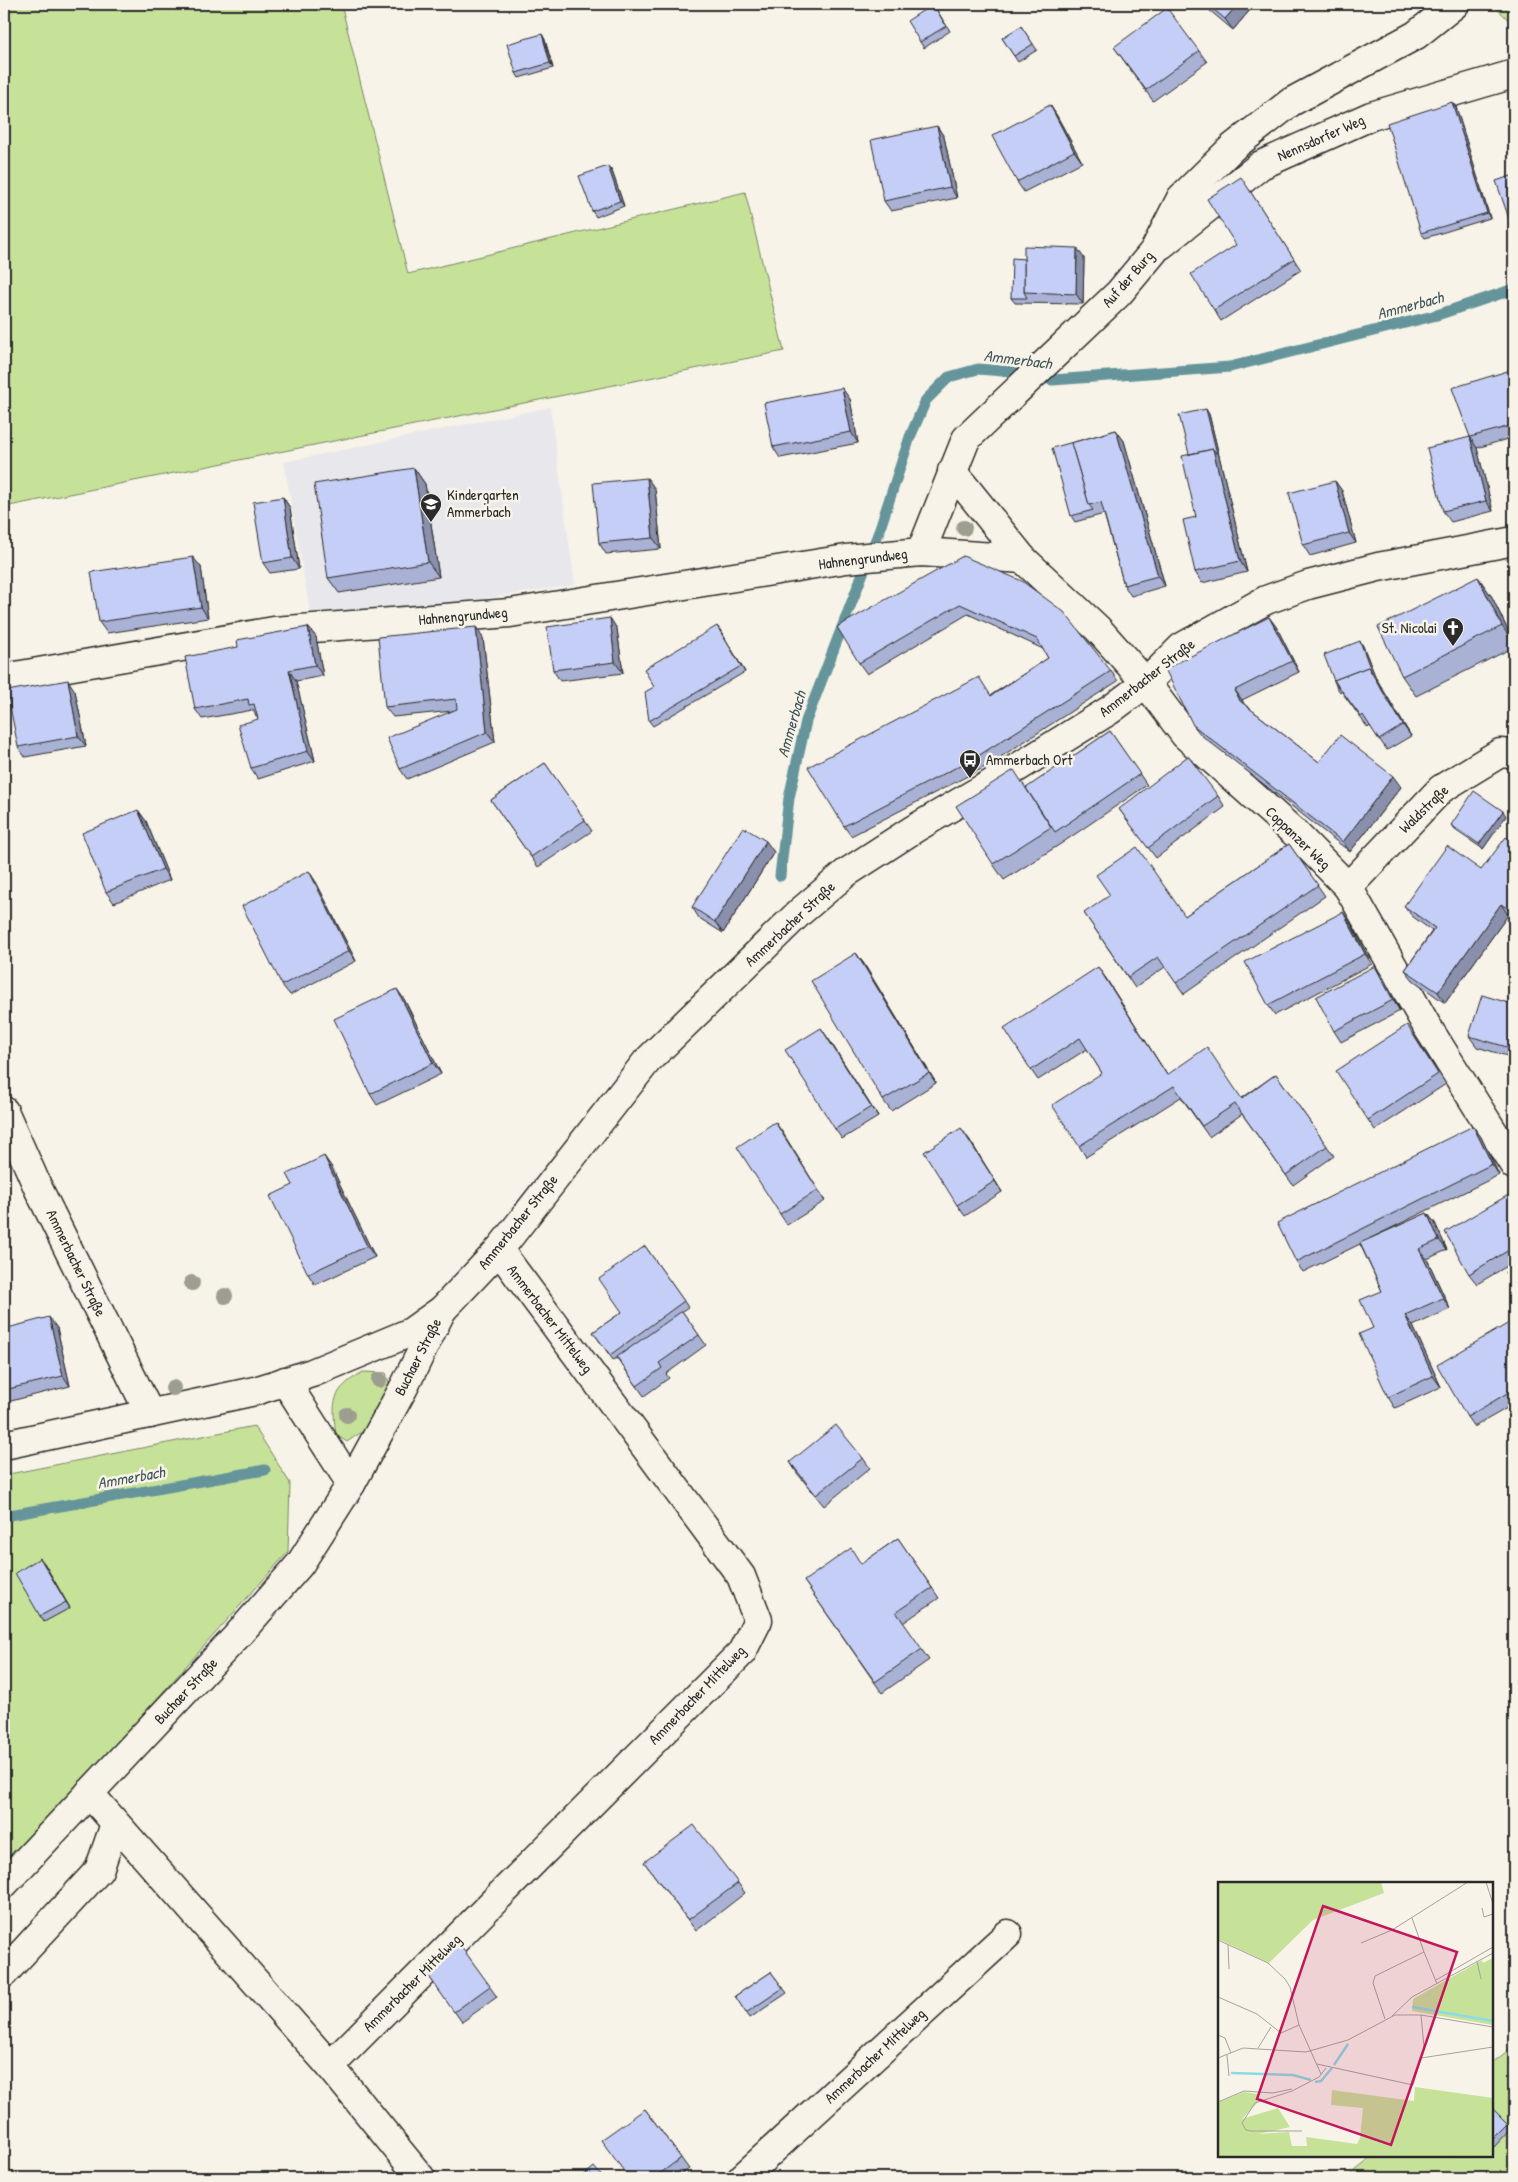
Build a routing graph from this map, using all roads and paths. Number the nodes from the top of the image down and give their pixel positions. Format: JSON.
{"nodes":[{"id":1,"x":1455,"y":4,"type":"edge"},
{"id":2,"x":1514,"y":74,"type":"edge"},
{"id":3,"x":1154,"y":251,"type":"junction"},
{"id":4,"x":952,"y":471,"type":"junction"},
{"id":5,"x":1514,"y":541,"type":"edge"},
{"id":6,"x":922,"y":552,"type":"junction"},
{"id":7,"x":1023,"y":558,"type":"junction"},
{"id":8,"x":4,"y":678,"type":"edge"},
{"id":9,"x":1146,"y":683,"type":"junction"},
{"id":10,"x":1514,"y":754,"type":"edge"},
{"id":11,"x":1348,"y":887,"type":"junction"},
{"id":12,"x":4,"y":1111,"type":"edge"},
{"id":13,"x":1514,"y":1165,"type":"edge"},
{"id":14,"x":498,"y":1250,"type":"junction"},
{"id":15,"x":442,"y":1310,"type":"junction"},
{"id":16,"x":284,"y":1381,"type":"junction"},
{"id":17,"x":150,"y":1414,"type":"junction"},
{"id":18,"x":4,"y":1444,"type":"edge"},
{"id":19,"x":350,"y":1484,"type":"junction"},
{"id":20,"x":89,"y":1793,"type":"junction"},
{"id":21,"x":115,"y":1824,"type":"junction"},
{"id":22,"x":4,"y":1884,"type":"edge"},
{"id":23,"x":1008,"y":1934,"type":"dead end"},
{"id":24,"x":4,"y":1973,"type":"edge"},
{"id":25,"x":330,"y":2066,"type":"junction"},
{"id":26,"x":421,"y":2178,"type":"edge"},
{"id":27,"x":742,"y":2178,"type":"edge"}],
"edges":[{"from":1,"to":3,"type":"street","name":"Auf der Burg"},
{"from":2,"to":3,"type":"street","name":"Nennsdorfer Weg"},
{"from":3,"to":4,"type":"street","name":"Auf der Burg"},
{"from":4,"to":6,"type":"street","name":"Hahnengrundweg"},
{"from":4,"to":7,"type":"street"},
{"from":5,"to":9,"type":"street","name":"Ammerbacher Straße"},
{"from":6,"to":7,"type":"street","name":"Hahnengrundweg"},
{"from":6,"to":8,"type":"street","name":"Hahnengrundweg"},
{"from":7,"to":9,"type":"street","name":"Coppanzer Weg"},
{"from":9,"to":11,"type":"street","name":"Coppanzer Weg"},
{"from":9,"to":14,"type":"street","name":"Ammerbacher Straße"},
{"from":10,"to":11,"type":"street","name":"Waldstraße"},
{"from":11,"to":13,"type":"street","name":"Coppanzer Weg"},
{"from":12,"to":17,"type":"street","name":"Ammerbacher Straße"},
{"from":14,"to":15,"type":"street","name":"Ammerbacher Straße"},
{"from":14,"to":25,"type":"street","name":"Ammerbacher Mittelweg"},
{"from":15,"to":16,"type":"street","name":"Ammerbacher Straße"},
{"from":15,"to":19,"type":"street","name":"Buchaer Straße"},
{"from":16,"to":17,"type":"street","name":"Ammerbacher Straße"},
{"from":16,"to":19,"type":"street"},
{"from":17,"to":18,"type":"street","name":"Ammerbacher Straße"},
{"from":19,"to":20,"type":"street","name":"Buchaer Straße"},
{"from":20,"to":21,"type":"street"},
{"from":20,"to":22,"type":"street","name":"Buchaer Straße"},
{"from":21,"to":24,"type":"street"},
{"from":21,"to":25,"type":"street"},
{"from":23,"to":27,"type":"street","name":"Ammerbacher Mittelweg"},
{"from":25,"to":26,"type":"street"}]}
